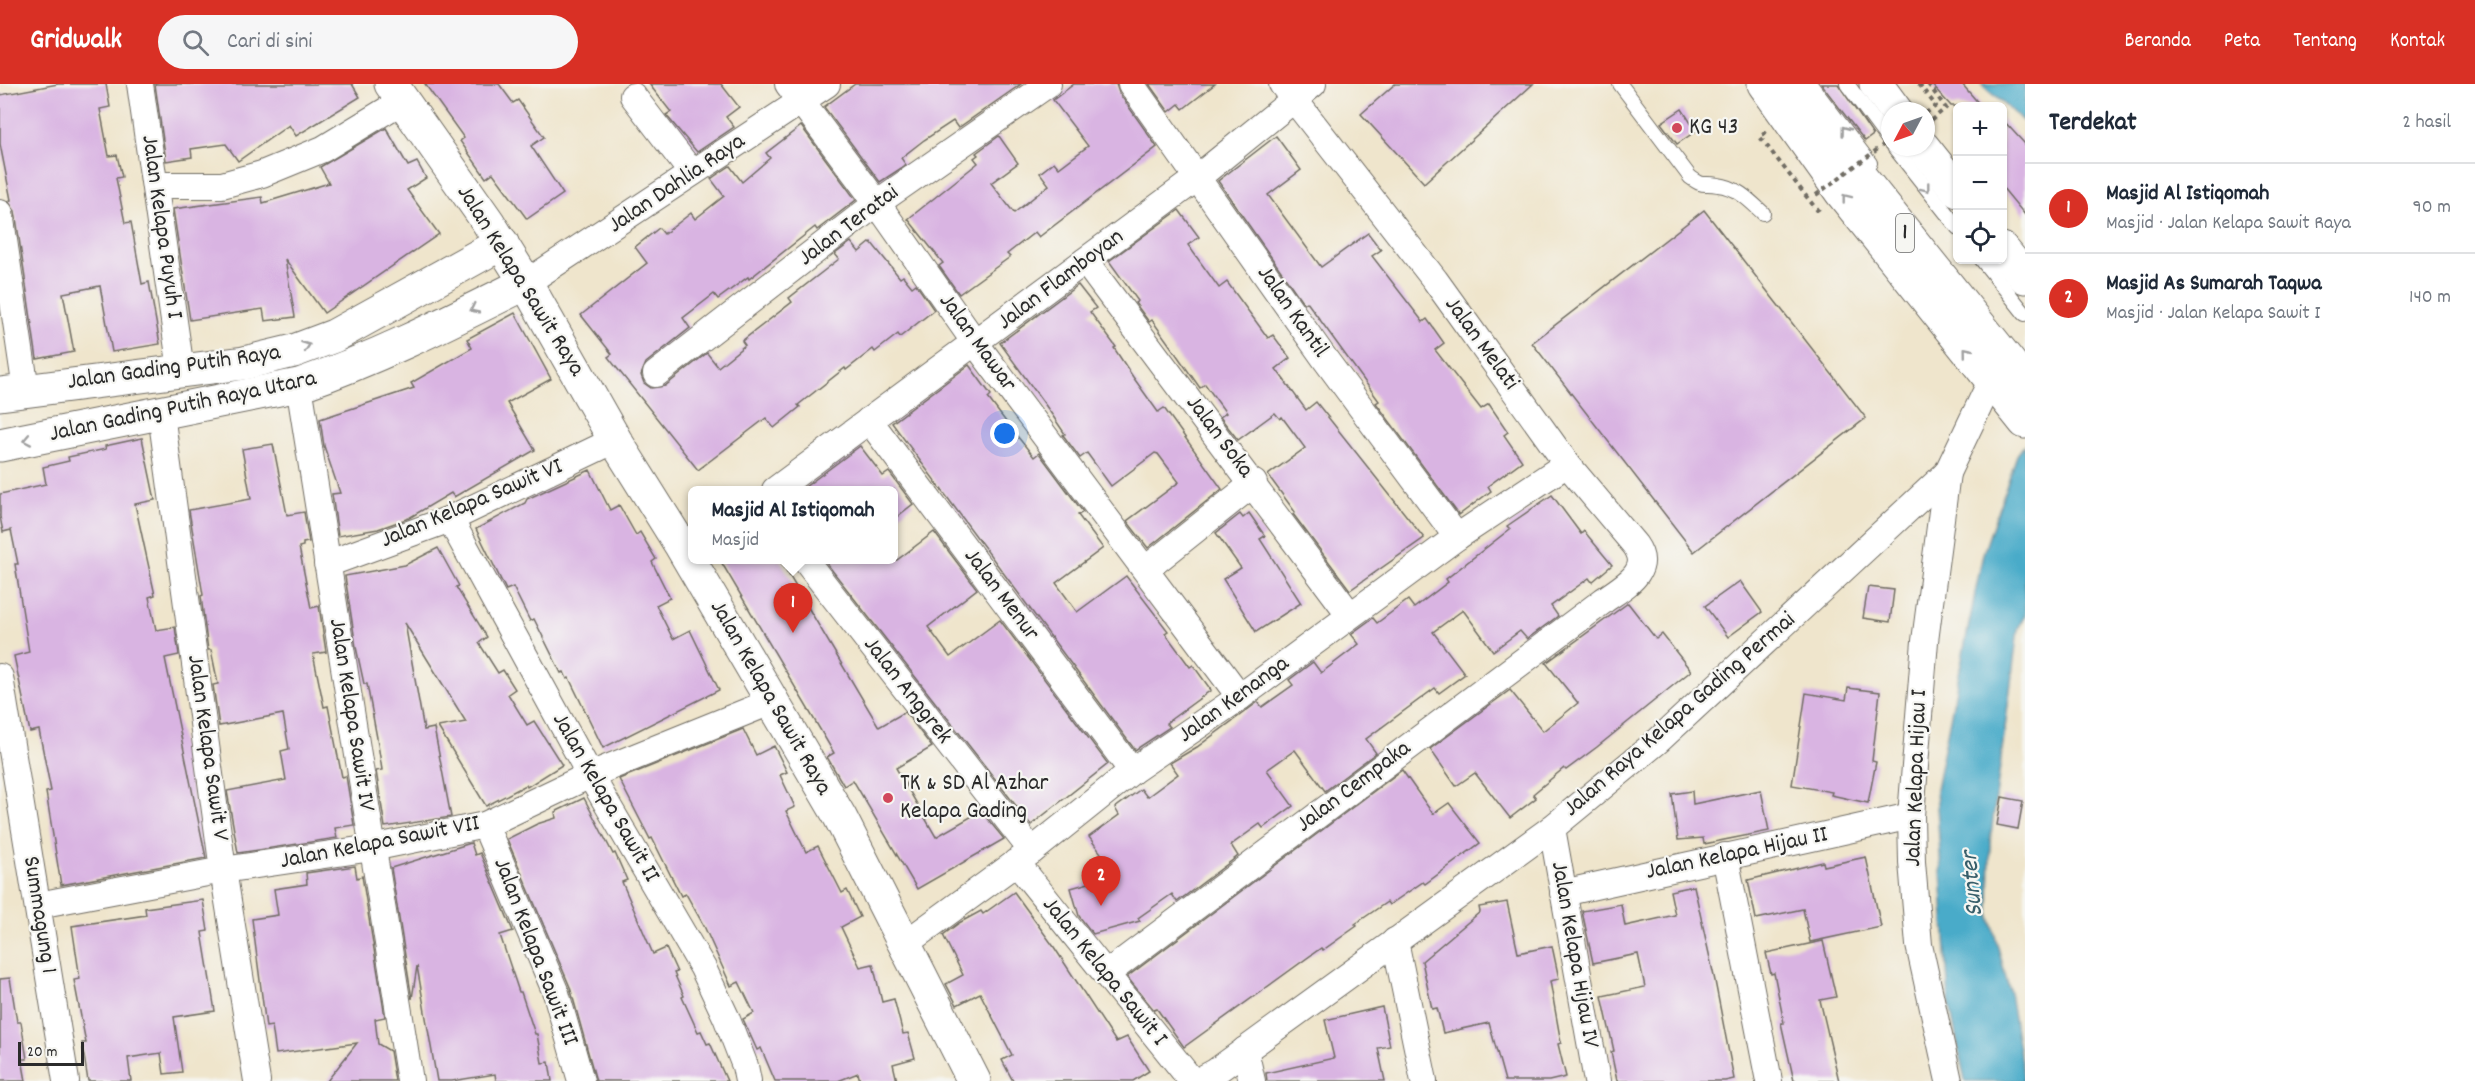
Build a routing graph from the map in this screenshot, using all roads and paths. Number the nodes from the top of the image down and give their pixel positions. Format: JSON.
{"nodes":[{"id":1,"x":140,"y":84,"type":"edge"},
{"id":2,"x":827,"y":84,"type":"edge"},
{"id":3,"x":1048,"y":84,"type":"edge"},
{"id":4,"x":1131,"y":84,"type":"edge"},
{"id":5,"x":1620,"y":84,"type":"edge"},
{"id":6,"x":1764,"y":84,"type":"edge"},
{"id":7,"x":1786,"y":84,"type":"edge"},
{"id":8,"x":1810,"y":84,"type":"edge"},
{"id":9,"x":1847,"y":84,"type":"edge"},
{"id":10,"x":1876,"y":84,"type":"edge"},
{"id":11,"x":1919,"y":84,"type":"edge"},
{"id":12,"x":1928,"y":84,"type":"edge"},
{"id":13,"x":1296,"y":89,"type":"edge"},
{"id":14,"x":397,"y":92,"type":"edge"},
{"id":15,"x":795,"y":93,"type":"edge"},
{"id":16,"x":633,"y":96,"type":"dead end"},
{"id":17,"x":1889,"y":102,"type":"edge"},
{"id":18,"x":1933,"y":102,"type":"edge"},
{"id":19,"x":1935,"y":117,"type":"edge"},
{"id":20,"x":1881,"y":129,"type":"edge"},
{"id":21,"x":1881,"y":148,"type":"edge"},
{"id":22,"x":1901,"y":156,"type":"edge"},
{"id":23,"x":1930,"y":156,"type":"edge"},
{"id":24,"x":692,"y":173,"type":"junction"},
{"id":25,"x":1880,"y":177,"type":"dead end"},
{"id":26,"x":1197,"y":178,"type":"junction"},
{"id":27,"x":156,"y":185,"type":"junction"},
{"id":28,"x":1953,"y":185,"type":"edge"},
{"id":29,"x":1816,"y":195,"type":"dead end"},
{"id":30,"x":877,"y":203,"type":"junction"},
{"id":31,"x":0,"y":213,"type":"edge"},
{"id":32,"x":1763,"y":213,"type":"dead end"},
{"id":33,"x":1953,"y":222,"type":"edge"},
{"id":34,"x":502,"y":243,"type":"junction"},
{"id":35,"x":2007,"y":255,"type":"edge"},
{"id":36,"x":1085,"y":261,"type":"junction"},
{"id":37,"x":1985,"y":264,"type":"edge"},
{"id":38,"x":2025,"y":277,"type":"edge"},
{"id":39,"x":526,"y":283,"type":"junction"},
{"id":40,"x":2025,"y":314,"type":"edge"},
{"id":41,"x":976,"y":344,"type":"junction"},
{"id":42,"x":181,"y":370,"type":"junction"},
{"id":43,"x":656,"y":374,"type":"dead end"},
{"id":44,"x":1991,"y":381,"type":"junction"},
{"id":45,"x":299,"y":385,"type":"junction"},
{"id":46,"x":13,"y":392,"type":"edge"},
{"id":47,"x":2022,"y":405,"type":"edge"},
{"id":48,"x":161,"y":414,"type":"junction"},
{"id":49,"x":869,"y":420,"type":"junction"},
{"id":50,"x":615,"y":440,"type":"junction"},
{"id":51,"x":0,"y":445,"type":"edge"},
{"id":52,"x":1567,"y":464,"type":"junction"},
{"id":53,"x":1947,"y":473,"type":"junction"},
{"id":54,"x":1254,"y":483,"type":"junction"},
{"id":55,"x":781,"y":486,"type":"edge"},
{"id":56,"x":450,"y":519,"type":"junction"},
{"id":57,"x":1457,"y":537,"type":"junction"},
{"id":58,"x":688,"y":548,"type":"edge"},
{"id":59,"x":327,"y":564,"type":"junction"},
{"id":60,"x":697,"y":564,"type":"edge"},
{"id":61,"x":808,"y":564,"type":"edge"},
{"id":62,"x":1146,"y":569,"type":"junction"},
{"id":63,"x":1603,"y":601,"type":"joint"},
{"id":64,"x":1350,"y":615,"type":"junction"},
{"id":65,"x":0,"y":677,"type":"edge"},
{"id":66,"x":1240,"y":697,"type":"junction"},
{"id":67,"x":773,"y":701,"type":"junction"},
{"id":68,"x":1132,"y":771,"type":"junction"},
{"id":69,"x":590,"y":775,"type":"junction"},
{"id":70,"x":1911,"y":816,"type":"junction"},
{"id":71,"x":485,"y":825,"type":"junction"},
{"id":72,"x":1552,"y":828,"type":"junction"},
{"id":73,"x":372,"y":848,"type":"junction"},
{"id":74,"x":1725,"y":856,"type":"junction"},
{"id":75,"x":1024,"y":857,"type":"junction"},
{"id":76,"x":223,"y":870,"type":"junction"},
{"id":77,"x":1563,"y":893,"type":"junction"},
{"id":78,"x":38,"y":905,"type":"junction"},
{"id":79,"x":1395,"y":941,"type":"junction"},
{"id":80,"x":906,"y":943,"type":"junction"},
{"id":81,"x":1106,"y":974,"type":"junction"},
{"id":82,"x":1245,"y":1050,"type":"junction"},
{"id":83,"x":66,"y":1081,"type":"edge"},
{"id":84,"x":257,"y":1081,"type":"edge"},
{"id":85,"x":410,"y":1081,"type":"edge"},
{"id":86,"x":581,"y":1081,"type":"edge"},
{"id":87,"x":748,"y":1081,"type":"edge"},
{"id":88,"x":974,"y":1081,"type":"edge"},
{"id":89,"x":1192,"y":1081,"type":"edge"},
{"id":90,"x":1198,"y":1081,"type":"edge"},
{"id":91,"x":1252,"y":1081,"type":"edge"},
{"id":92,"x":1425,"y":1081,"type":"edge"},
{"id":93,"x":1597,"y":1081,"type":"edge"},
{"id":94,"x":1769,"y":1081,"type":"edge"},
{"id":95,"x":1949,"y":1081,"type":"edge"}],
"edges":[{"from":1,"to":27,"type":"street","name":"Jalan Kelapa Puyuh I"},
{"from":2,"to":15,"type":"street","name":"Jalan Dahlia Raya"},
{"from":3,"to":30,"type":"street","name":"Jalan Teratai"},
{"from":4,"to":26,"type":"street","name":"Jalan Kantil"},
{"from":5,"to":32,"type":"lane"},
{"from":44,"to":6,"type":"main road","one_way":true},
{"from":7,"to":47,"type":"main road","number":"1"},
{"from":25,"to":8,"type":"lane","one_way":true},
{"from":9,"to":20,"type":"lane"},
{"from":10,"to":17,"type":"main road"},
{"from":11,"to":18,"type":"path"},
{"from":12,"to":19,"type":"path"},
{"from":13,"to":26,"type":"street","name":"Jalan Flamboyan"},
{"from":13,"to":52,"type":"street","name":"Jalan Melati"},
{"from":14,"to":27,"type":"street"},
{"from":14,"to":34,"type":"main road","name":"Jalan Kelapa Sawit Raya"},
{"from":15,"to":24,"type":"street","name":"Jalan Dahlia Raya"},
{"from":15,"to":30,"type":"street","name":"Jalan Mawar"},
{"from":16,"to":24,"type":"street"},
{"from":21,"to":29,"type":"path","bridge":true},
{"from":22,"to":33,"type":"lane","one_way":true},
{"from":23,"to":28,"type":"main road"},
{"from":24,"to":39,"type":"street","name":"Jalan Dahlia Raya"},
{"from":26,"to":36,"type":"street","name":"Jalan Flamboyan"},
{"from":26,"to":57,"type":"street","name":"Jalan Kantil"},
{"from":27,"to":42,"type":"street","name":"Jalan Kelapa Puyuh I"},
{"from":30,"to":41,"type":"street","name":"Jalan Mawar"},
{"from":30,"to":43,"type":"street","name":"Jalan Teratai"},
{"from":31,"to":46,"type":"street"},
{"from":34,"to":39,"type":"main road","name":"Jalan Kelapa Sawit Raya"},
{"from":42,"to":34,"type":"main road","name":"Jalan Gading Putih Raya","one_way":true},
{"from":35,"to":38,"type":"main road"},
{"from":36,"to":41,"type":"street","name":"Jalan Flamboyan"},
{"from":36,"to":54,"type":"street","name":"Jalan Soka"},
{"from":37,"to":40,"type":"lane"},
{"from":39,"to":45,"type":"main road","name":"Jalan Gading Putih Raya Utara","one_way":true},
{"from":39,"to":50,"type":"main road","name":"Jalan Kelapa Sawit Raya"},
{"from":41,"to":49,"type":"street","name":"Jalan Flamboyan"},
{"from":41,"to":62,"type":"street","name":"Jalan Mawar"},
{"from":42,"to":46,"type":"main road","name":"Jalan Gading Putih Raya"},
{"from":44,"to":47,"type":"main road"},
{"from":44,"to":53,"type":"street","name":"Jalan Raya Kelapa Gading Permai"},
{"from":45,"to":48,"type":"main road","name":"Jalan Gading Putih Raya Utara"},
{"from":45,"to":59,"type":"street","name":"Jalan Kelapa Sawit IV"},
{"from":48,"to":51,"type":"main road","name":"Jalan Gading Putih Raya Utara","one_way":true},
{"from":48,"to":76,"type":"street","name":"Jalan Kelapa Sawit V"},
{"from":49,"to":55,"type":"street","name":"Jalan Flamboyan"},
{"from":49,"to":68,"type":"street","name":"Jalan Menur"},
{"from":50,"to":56,"type":"street","name":"Jalan Kelapa Sawit VI"},
{"from":50,"to":58,"type":"main road","name":"Jalan Kelapa Sawit Raya"},
{"from":52,"to":57,"type":"street","name":"Jalan Kenanga"},
{"from":52,"to":63,"type":"street","name":"Jalan Melati"},
{"from":53,"to":70,"type":"street","name":"Jalan Kelapa Hijau I"},
{"from":53,"to":72,"type":"street","name":"Jalan Raya Kelapa Gading Permai"},
{"from":54,"to":62,"type":"street"},
{"from":54,"to":64,"type":"street","name":"Jalan Soka"},
{"from":56,"to":59,"type":"street","name":"Jalan Kelapa Sawit VI"},
{"from":56,"to":69,"type":"street","name":"Jalan Kelapa Sawit II"},
{"from":57,"to":64,"type":"street","name":"Jalan Kenanga"},
{"from":59,"to":73,"type":"street","name":"Jalan Kelapa Sawit IV"},
{"from":60,"to":67,"type":"main road","name":"Jalan Kelapa Sawit Raya"},
{"from":61,"to":75,"type":"street","name":"Jalan Anggrek"},
{"from":62,"to":66,"type":"street","name":"Jalan Mawar"},
{"from":63,"to":81,"type":"street","name":"Jalan Cempaka"},
{"from":64,"to":66,"type":"street","name":"Jalan Kenanga"},
{"from":65,"to":78,"type":"street","name":"Summagung 1"},
{"from":66,"to":68,"type":"street","name":"Jalan Kenanga"},
{"from":67,"to":69,"type":"street","name":"Jalan Kelapa Sawit VII"},
{"from":67,"to":80,"type":"main road","name":"Jalan Kelapa Sawit Raya"},
{"from":68,"to":75,"type":"street","name":"Jalan Kenanga"},
{"from":69,"to":71,"type":"street","name":"Jalan Kelapa Sawit VII"},
{"from":69,"to":87,"type":"street","name":"Jalan Kelapa Sawit II"},
{"from":70,"to":74,"type":"street","name":"Jalan Kelapa Hijau II"},
{"from":70,"to":95,"type":"street","name":"Jalan Kelapa Hijau I"},
{"from":71,"to":73,"type":"street","name":"Jalan Kelapa Sawit VII"},
{"from":71,"to":86,"type":"street","name":"Jalan Kelapa Sawit III"},
{"from":72,"to":77,"type":"street","name":"Jalan Kelapa Hijau IV"},
{"from":72,"to":79,"type":"street","name":"Jalan Raya Kelapa Gading Permai"},
{"from":73,"to":76,"type":"street","name":"Jalan Kelapa Sawit VII"},
{"from":73,"to":85,"type":"street","name":"Jalan Kelapa Sawit IV"},
{"from":74,"to":77,"type":"street","name":"Jalan Kelapa Hijau II"},
{"from":74,"to":94,"type":"street"},
{"from":75,"to":80,"type":"street","name":"Jalan Kenanga"},
{"from":75,"to":81,"type":"street","name":"Jalan Kelapa Sawit I"},
{"from":76,"to":78,"type":"street","name":"Jalan Kelapa Sawit VII"},
{"from":76,"to":84,"type":"street","name":"Jalan Kelapa Sawit V"},
{"from":77,"to":93,"type":"street","name":"Jalan Kelapa Hijau IV"},
{"from":78,"to":83,"type":"street","name":"Summagung 1"},
{"from":79,"to":82,"type":"street","name":"Jalan Raya Kelapa Gading Permai"},
{"from":79,"to":92,"type":"street"},
{"from":80,"to":88,"type":"main road","name":"Jalan Kelapa Sawit Raya"},
{"from":81,"to":89,"type":"street","name":"Jalan Kelapa Sawit I"},
{"from":82,"to":90,"type":"street","name":"Jalan Raya Kelapa Gading Permai"},
{"from":82,"to":91,"type":"street"}]}
